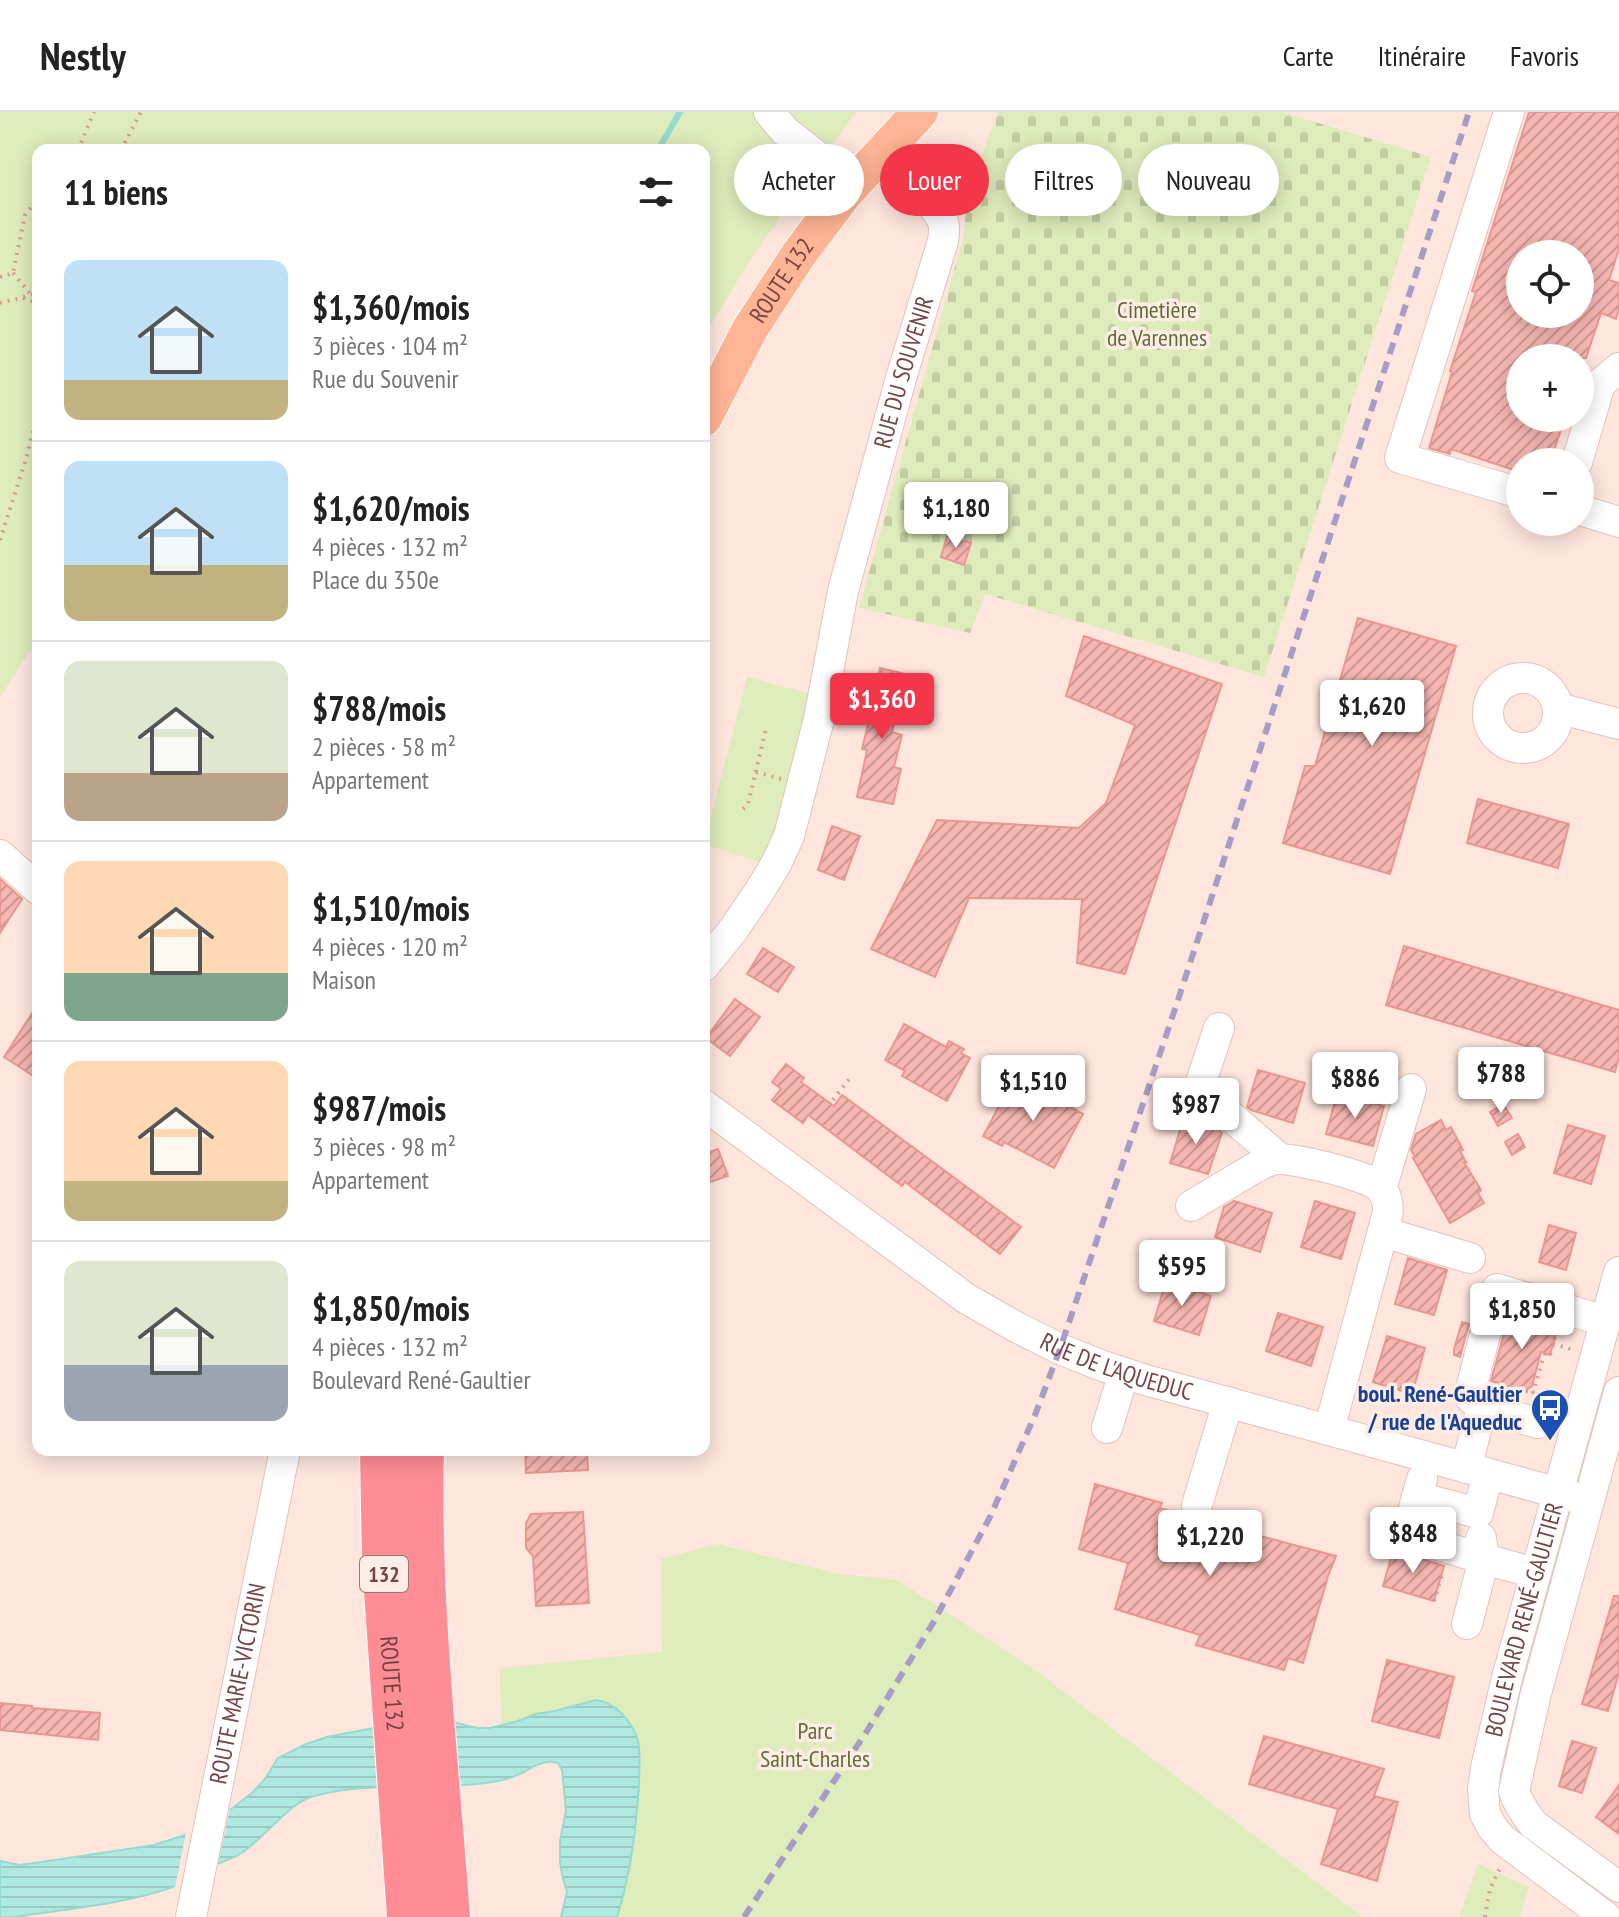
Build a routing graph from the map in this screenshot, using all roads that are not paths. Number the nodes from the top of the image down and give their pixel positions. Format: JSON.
{"nodes":[{"id":1,"x":769,"y":112,"type":"edge"},
{"id":2,"x":920,"y":112,"type":"edge"},
{"id":3,"x":1509,"y":112,"type":"edge"},
{"id":4,"x":809,"y":144,"type":"edge"},
{"id":5,"x":864,"y":172,"type":"edge"},
{"id":6,"x":864,"y":173,"type":"edge"},
{"id":7,"x":829,"y":216,"type":"edge"},
{"id":8,"x":741,"y":344,"type":"junction"},
{"id":9,"x":1619,"y":368,"type":"edge"},
{"id":10,"x":710,"y":393,"type":"edge"},
{"id":11,"x":710,"y":406,"type":"edge"},
{"id":12,"x":1581,"y":448,"type":"edge"},
{"id":13,"x":1506,"y":489,"type":"edge"},
{"id":14,"x":1594,"y":514,"type":"edge"},
{"id":15,"x":1619,"y":522,"type":"edge"},
{"id":16,"x":1558,"y":708,"type":"dead end"},
{"id":17,"x":1619,"y":724,"type":"edge"},
{"id":18,"x":0,"y":855,"type":"edge"},
{"id":19,"x":32,"y":884,"type":"edge"},
{"id":20,"x":710,"y":959,"type":"edge"},
{"id":21,"x":1219,"y":1028,"type":"dead end"},
{"id":22,"x":1411,"y":1089,"type":"dead end"},
{"id":23,"x":710,"y":1109,"type":"edge"},
{"id":24,"x":1279,"y":1158,"type":"junction"},
{"id":25,"x":1381,"y":1189,"type":"junction"},
{"id":26,"x":1191,"y":1206,"type":"dead end"},
{"id":27,"x":1383,"y":1232,"type":"junction"},
{"id":28,"x":1470,"y":1258,"type":"dead end"},
{"id":29,"x":1619,"y":1272,"type":"edge"},
{"id":30,"x":1605,"y":1321,"type":"junction"},
{"id":31,"x":1124,"y":1373,"type":"junction"},
{"id":32,"x":1619,"y":1392,"type":"edge"},
{"id":33,"x":1489,"y":1395,"type":"junction"},
{"id":34,"x":1228,"y":1402,"type":"junction"},
{"id":35,"x":1538,"y":1423,"type":"dead end"},
{"id":36,"x":1107,"y":1428,"type":"dead end"},
{"id":37,"x":1329,"y":1430,"type":"junction"},
{"id":38,"x":284,"y":1456,"type":"edge"},
{"id":39,"x":381,"y":1456,"type":"edge"},
{"id":40,"x":423,"y":1456,"type":"edge"},
{"id":41,"x":1428,"y":1457,"type":"junction"},
{"id":42,"x":1477,"y":1471,"type":"junction"},
{"id":43,"x":1558,"y":1493,"type":"junction"},
{"id":44,"x":1588,"y":1501,"type":"junction"},
{"id":45,"x":1197,"y":1505,"type":"dead end"},
{"id":46,"x":1415,"y":1506,"type":"junction"},
{"id":47,"x":1481,"y":1536,"type":"junction"},
{"id":48,"x":1535,"y":1573,"type":"junction"},
{"id":49,"x":1467,"y":1624,"type":"dead end"},
{"id":50,"x":412,"y":1692,"type":"junction"},
{"id":51,"x":420,"y":1798,"type":"junction"},
{"id":52,"x":1619,"y":1887,"type":"edge"},
{"id":53,"x":191,"y":1917,"type":"edge"},
{"id":54,"x":408,"y":1917,"type":"edge"},
{"id":55,"x":449,"y":1917,"type":"edge"},
{"id":56,"x":1606,"y":1917,"type":"edge"}],
"edges":[{"from":1,"to":4,"type":"street","name":"RUE DU SOUVENIR"},
{"from":2,"to":5,"type":"main road","name":"ROUTE 132"},
{"from":3,"to":13,"type":"street"},
{"from":6,"to":20,"type":"street","name":"RUE DU SOUVENIR"},
{"from":7,"to":8,"type":"main road","name":"ROUTE 132"},
{"from":8,"to":10,"type":"main road","name":"ROUTE 132"},
{"from":8,"to":11,"type":"main road","name":"ROUTE 132"},
{"from":9,"to":12,"type":"street"},
{"from":14,"to":15,"type":"street"},
{"from":16,"to":17,"type":"street"},
{"from":18,"to":19,"type":"street"},
{"from":21,"to":24,"type":"street"},
{"from":22,"to":25,"type":"street"},
{"from":23,"to":31,"type":"street","name":"RUE DE L'AQUEDUC"},
{"from":24,"to":25,"type":"street"},
{"from":24,"to":26,"type":"street"},
{"from":25,"to":27,"type":"street"},
{"from":27,"to":28,"type":"street"},
{"from":27,"to":37,"type":"street"},
{"from":29,"to":30,"type":"street","name":"BOULEVARD RENÉ-GAULTIER"},
{"from":30,"to":33,"type":"street"},
{"from":30,"to":43,"type":"street","name":"BOULEVARD RENÉ-GAULTIER"},
{"from":31,"to":34,"type":"street","name":"RUE DE L'AQUEDUC"},
{"from":31,"to":36,"type":"street"},
{"from":32,"to":44,"type":"street","name":"BOULEVARD RENÉ-GAULTIER"},
{"from":33,"to":35,"type":"street"},
{"from":33,"to":42,"type":"street"},
{"from":34,"to":37,"type":"street","name":"RUE DE L'AQUEDUC"},
{"from":34,"to":45,"type":"street"},
{"from":37,"to":41,"type":"street","name":"RUE DE L'AQUEDUC"},
{"from":38,"to":53,"type":"street","name":"ROUTE MARIE-VICTORIN"},
{"from":39,"to":50,"type":"highway","name":"ROUTE 132","number":"132"},
{"from":40,"to":50,"type":"highway","name":"ROUTE 132","number":"132"},
{"from":41,"to":42,"type":"street","name":"RUE DE L'AQUEDUC"},
{"from":41,"to":46,"type":"street"},
{"from":42,"to":43,"type":"street","name":"RUE DE L'AQUEDUC"},
{"from":42,"to":47,"type":"street"},
{"from":43,"to":44,"type":"street","name":"RUE DE L'AQUEDUC"},
{"from":43,"to":48,"type":"street","name":"BOULEVARD RENÉ-GAULTIER"},
{"from":44,"to":52,"type":"street","name":"BOULEVARD RENÉ-GAULTIER"},
{"from":46,"to":47,"type":"street"},
{"from":46,"to":47,"type":"street"},
{"from":47,"to":48,"type":"street"},
{"from":47,"to":49,"type":"street"},
{"from":48,"to":56,"type":"street","name":"BOULEVARD RENÉ-GAULTIER"},
{"from":50,"to":51,"type":"highway","name":"ROUTE 132","number":"132"},
{"from":51,"to":54,"type":"highway","name":"ROUTE 132","number":"132"},
{"from":51,"to":55,"type":"highway","name":"ROUTE 132","number":"132"}]}
